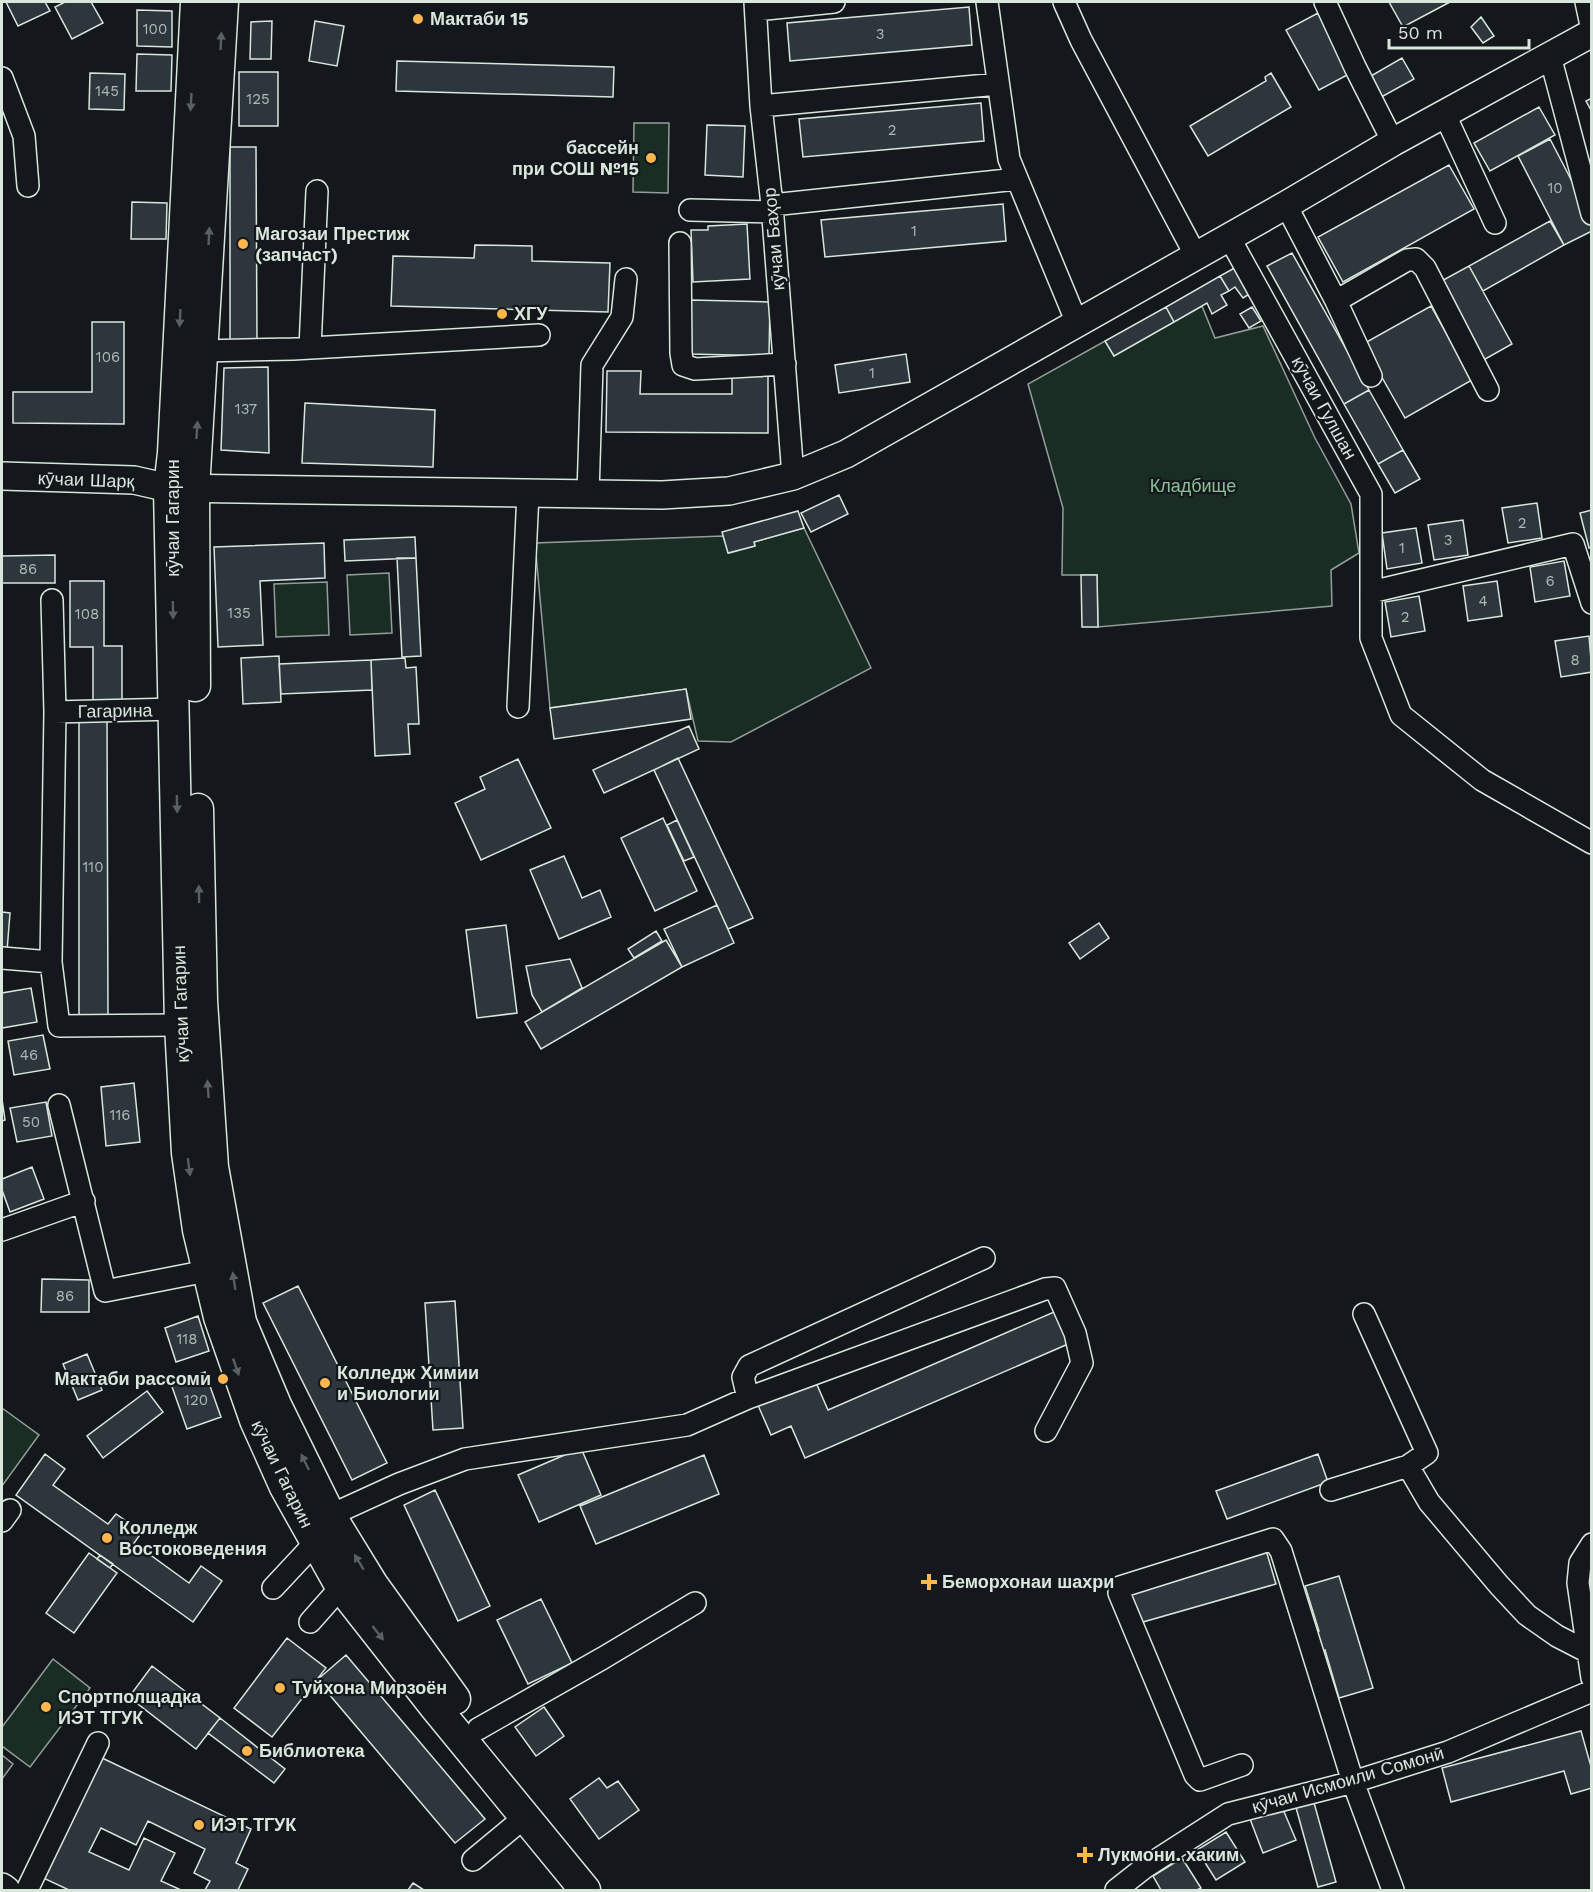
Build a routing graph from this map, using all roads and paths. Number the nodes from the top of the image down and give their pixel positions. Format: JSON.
{"nodes":[{"id":1,"x":196,"y":2,"type":"edge"},
{"id":2,"x":224,"y":2,"type":"edge"},
{"id":3,"x":834,"y":2,"type":"edge"},
{"id":4,"x":987,"y":2,"type":"edge"},
{"id":5,"x":1064,"y":2,"type":"edge"},
{"id":6,"x":1325,"y":2,"type":"edge"},
{"id":7,"x":1586,"y":2,"type":"edge"},
{"id":8,"x":756,"y":6,"type":"edge"},
{"id":9,"x":1592,"y":31,"type":"edge"},
{"id":10,"x":1550,"y":56,"type":"junction"},
{"id":11,"x":2,"y":78,"type":"edge"},
{"id":12,"x":998,"y":84,"type":"junction"},
{"id":13,"x":761,"y":106,"type":"junction"},
{"id":14,"x":1445,"y":115,"type":"junction"},
{"id":15,"x":1393,"y":142,"type":"junction"},
{"id":16,"x":1017,"y":179,"type":"junction"},
{"id":17,"x":28,"y":186,"type":"dead end"},
{"id":18,"x":317,"y":191,"type":"dead end"},
{"id":19,"x":1286,"y":206,"type":"junction"},
{"id":20,"x":773,"y":208,"type":"junction"},
{"id":21,"x":690,"y":210,"type":"dead end"},
{"id":22,"x":1592,"y":214,"type":"edge"},
{"id":23,"x":1495,"y":223,"type":"dead end"},
{"id":24,"x":1229,"y":237,"type":"junction"},
{"id":25,"x":680,"y":243,"type":"dead end"},
{"id":26,"x":1196,"y":256,"type":"junction"},
{"id":27,"x":626,"y":279,"type":"dead end"},
{"id":28,"x":1336,"y":301,"type":"junction"},
{"id":29,"x":1077,"y":323,"type":"junction"},
{"id":30,"x":539,"y":335,"type":"dead end"},
{"id":31,"x":310,"y":348,"type":"junction"},
{"id":32,"x":202,"y":351,"type":"junction"},
{"id":33,"x":784,"y":363,"type":"junction"},
{"id":34,"x":1371,"y":376,"type":"dead end"},
{"id":35,"x":1488,"y":390,"type":"dead end"},
{"id":36,"x":2,"y":476,"type":"edge"},
{"id":37,"x":793,"y":476,"type":"junction"},
{"id":38,"x":182,"y":488,"type":"junction"},
{"id":39,"x":528,"y":493,"type":"junction"},
{"id":40,"x":588,"y":494,"type":"junction"},
{"id":41,"x":1371,"y":592,"type":"junction"},
{"id":42,"x":52,"y":600,"type":"dead end"},
{"id":43,"x":1592,"y":603,"type":"edge"},
{"id":44,"x":518,"y":707,"type":"dead end"},
{"id":45,"x":175,"y":710,"type":"junction"},
{"id":46,"x":55,"y":712,"type":"junction"},
{"id":47,"x":1592,"y":843,"type":"edge"},
{"id":48,"x":2,"y":958,"type":"edge"},
{"id":49,"x":51,"y":962,"type":"junction"},
{"id":50,"x":180,"y":1025,"type":"junction"},
{"id":51,"x":59,"y":1105,"type":"dead end"},
{"id":52,"x":84,"y":1201,"type":"junction"},
{"id":53,"x":2,"y":1230,"type":"edge"},
{"id":54,"x":984,"y":1258,"type":"dead end"},
{"id":55,"x":207,"y":1271,"type":"junction"},
{"id":56,"x":1364,"y":1314,"type":"dead end"},
{"id":57,"x":748,"y":1398,"type":"junction"},
{"id":58,"x":1046,"y":1431,"type":"dead end"},
{"id":59,"x":1408,"y":1466,"type":"junction"},
{"id":60,"x":1331,"y":1490,"type":"dead end"},
{"id":61,"x":317,"y":1528,"type":"junction"},
{"id":62,"x":1592,"y":1544,"type":"edge"},
{"id":63,"x":341,"y":1587,"type":"junction"},
{"id":64,"x":273,"y":1588,"type":"dead end"},
{"id":65,"x":695,"y":1602,"type":"dead end"},
{"id":66,"x":310,"y":1622,"type":"dead end"},
{"id":67,"x":1588,"y":1652,"type":"junction"},
{"id":68,"x":1592,"y":1678,"type":"edge"},
{"id":69,"x":1592,"y":1690,"type":"edge"},
{"id":70,"x":478,"y":1729,"type":"junction"},
{"id":71,"x":98,"y":1743,"type":"dead end"},
{"id":72,"x":1242,"y":1765,"type":"dead end"},
{"id":73,"x":1353,"y":1782,"type":"junction"},
{"id":74,"x":525,"y":1817,"type":"junction"},
{"id":75,"x":473,"y":1860,"type":"dead end"},
{"id":76,"x":2,"y":1887,"type":"edge"},
{"id":77,"x":6,"y":1890,"type":"edge"},
{"id":78,"x":27,"y":1890,"type":"edge"},
{"id":79,"x":585,"y":1890,"type":"edge"},
{"id":80,"x":610,"y":1890,"type":"edge"},
{"id":81,"x":1116,"y":1890,"type":"edge"},
{"id":82,"x":1393,"y":1890,"type":"edge"}],
"edges":[{"from":1,"to":38,"type":"highway","name":"кӯчаи Гагарин","one_way":true},
{"from":32,"to":2,"type":"highway","name":"кӯчаи Гагарин","one_way":true},
{"from":3,"to":8,"type":"street"},
{"from":4,"to":12,"type":"street"},
{"from":5,"to":26,"type":"street"},
{"from":6,"to":15,"type":"street"},
{"from":7,"to":9,"type":"street"},
{"from":8,"to":13,"type":"street","name":"кӯчаи Баҳор"},
{"from":9,"to":10,"type":"main road","name":"кӯчаи Шарқ"},
{"from":10,"to":14,"type":"main road","name":"кӯчаи Шарқ"},
{"from":10,"to":22,"type":"street"},
{"from":11,"to":17,"type":"street"},
{"from":12,"to":13,"type":"street"},
{"from":12,"to":16,"type":"street"},
{"from":13,"to":20,"type":"street","name":"кӯчаи Баҳор"},
{"from":14,"to":15,"type":"main road","name":"кӯчаи Шарқ"},
{"from":14,"to":23,"type":"street"},
{"from":15,"to":19,"type":"main road","name":"кӯчаи Шарқ"},
{"from":16,"to":20,"type":"street"},
{"from":16,"to":29,"type":"street"},
{"from":18,"to":31,"type":"street"},
{"from":19,"to":24,"type":"main road","name":"кӯчаи Шарқ"},
{"from":19,"to":28,"type":"street"},
{"from":20,"to":21,"type":"street"},
{"from":20,"to":33,"type":"street","name":"кӯчаи Баҳор"},
{"from":24,"to":26,"type":"main road","name":"кӯчаи Шарқ"},
{"from":24,"to":41,"type":"street","name":"кӯчаи Гулшан"},
{"from":25,"to":33,"type":"street"},
{"from":26,"to":29,"type":"main road","name":"кӯчаи Шарқ"},
{"from":27,"to":40,"type":"street"},
{"from":28,"to":34,"type":"street"},
{"from":28,"to":35,"type":"street"},
{"from":29,"to":37,"type":"main road","name":"кӯчаи Шарқ"},
{"from":30,"to":31,"type":"street"},
{"from":31,"to":32,"type":"street"},
{"from":38,"to":32,"type":"highway","name":"кӯчаи Гагарин","one_way":true},
{"from":33,"to":37,"type":"street","name":"кӯчаи Баҳор"},
{"from":36,"to":38,"type":"main road","name":"кӯчаи Шарқ"},
{"from":37,"to":40,"type":"main road","name":"кӯчаи Шарқ"},
{"from":38,"to":39,"type":"main road","name":"кӯчаи Шарқ"},
{"from":38,"to":45,"type":"highway","name":"кӯчаи Гагарин","one_way":true},
{"from":61,"to":38,"type":"highway","name":"кӯчаи Гагарин","one_way":true},
{"from":39,"to":40,"type":"main road","name":"кӯчаи Шарқ"},
{"from":39,"to":44,"type":"street"},
{"from":41,"to":43,"type":"street"},
{"from":41,"to":47,"type":"street","name":"кӯчаи Гулшан"},
{"from":42,"to":46,"type":"street"},
{"from":45,"to":46,"type":"street","name":"Гагарина"},
{"from":45,"to":50,"type":"highway","name":"кӯчаи Гагарин","one_way":true},
{"from":46,"to":49,"type":"street"},
{"from":48,"to":49,"type":"street"},
{"from":49,"to":50,"type":"street"},
{"from":50,"to":55,"type":"highway","name":"кӯчаи Гагарин","one_way":true},
{"from":51,"to":52,"type":"street"},
{"from":52,"to":53,"type":"street"},
{"from":52,"to":55,"type":"street"},
{"from":54,"to":57,"type":"street"},
{"from":55,"to":61,"type":"highway","name":"кӯчаи Гагарин","one_way":true},
{"from":56,"to":59,"type":"street"},
{"from":57,"to":58,"type":"street"},
{"from":57,"to":61,"type":"street"},
{"from":59,"to":60,"type":"street"},
{"from":59,"to":67,"type":"street"},
{"from":61,"to":63,"type":"highway","name":"кӯчаи Гагарин"},
{"from":61,"to":64,"type":"street"},
{"from":70,"to":61,"type":"highway","name":"кӯчаи Гагарин","one_way":true},
{"from":62,"to":67,"type":"street"},
{"from":63,"to":66,"type":"street"},
{"from":63,"to":74,"type":"highway","name":"кӯчаи Гагарин","one_way":true},
{"from":65,"to":70,"type":"street"},
{"from":67,"to":68,"type":"street"},
{"from":69,"to":73,"type":"street","name":"кӯчаи Исмоили Сомонӣ"},
{"from":70,"to":80,"type":"highway","name":"кӯчаи Гагарин"},
{"from":71,"to":78,"type":"street"},
{"from":72,"to":73,"type":"street"},
{"from":73,"to":81,"type":"street","name":"кӯчаи Исмоили Сомонӣ"},
{"from":73,"to":82,"type":"street"},
{"from":74,"to":75,"type":"street"},
{"from":74,"to":79,"type":"highway","name":"кӯчаи Гагарин"},
{"from":76,"to":77,"type":"main road"}]}
